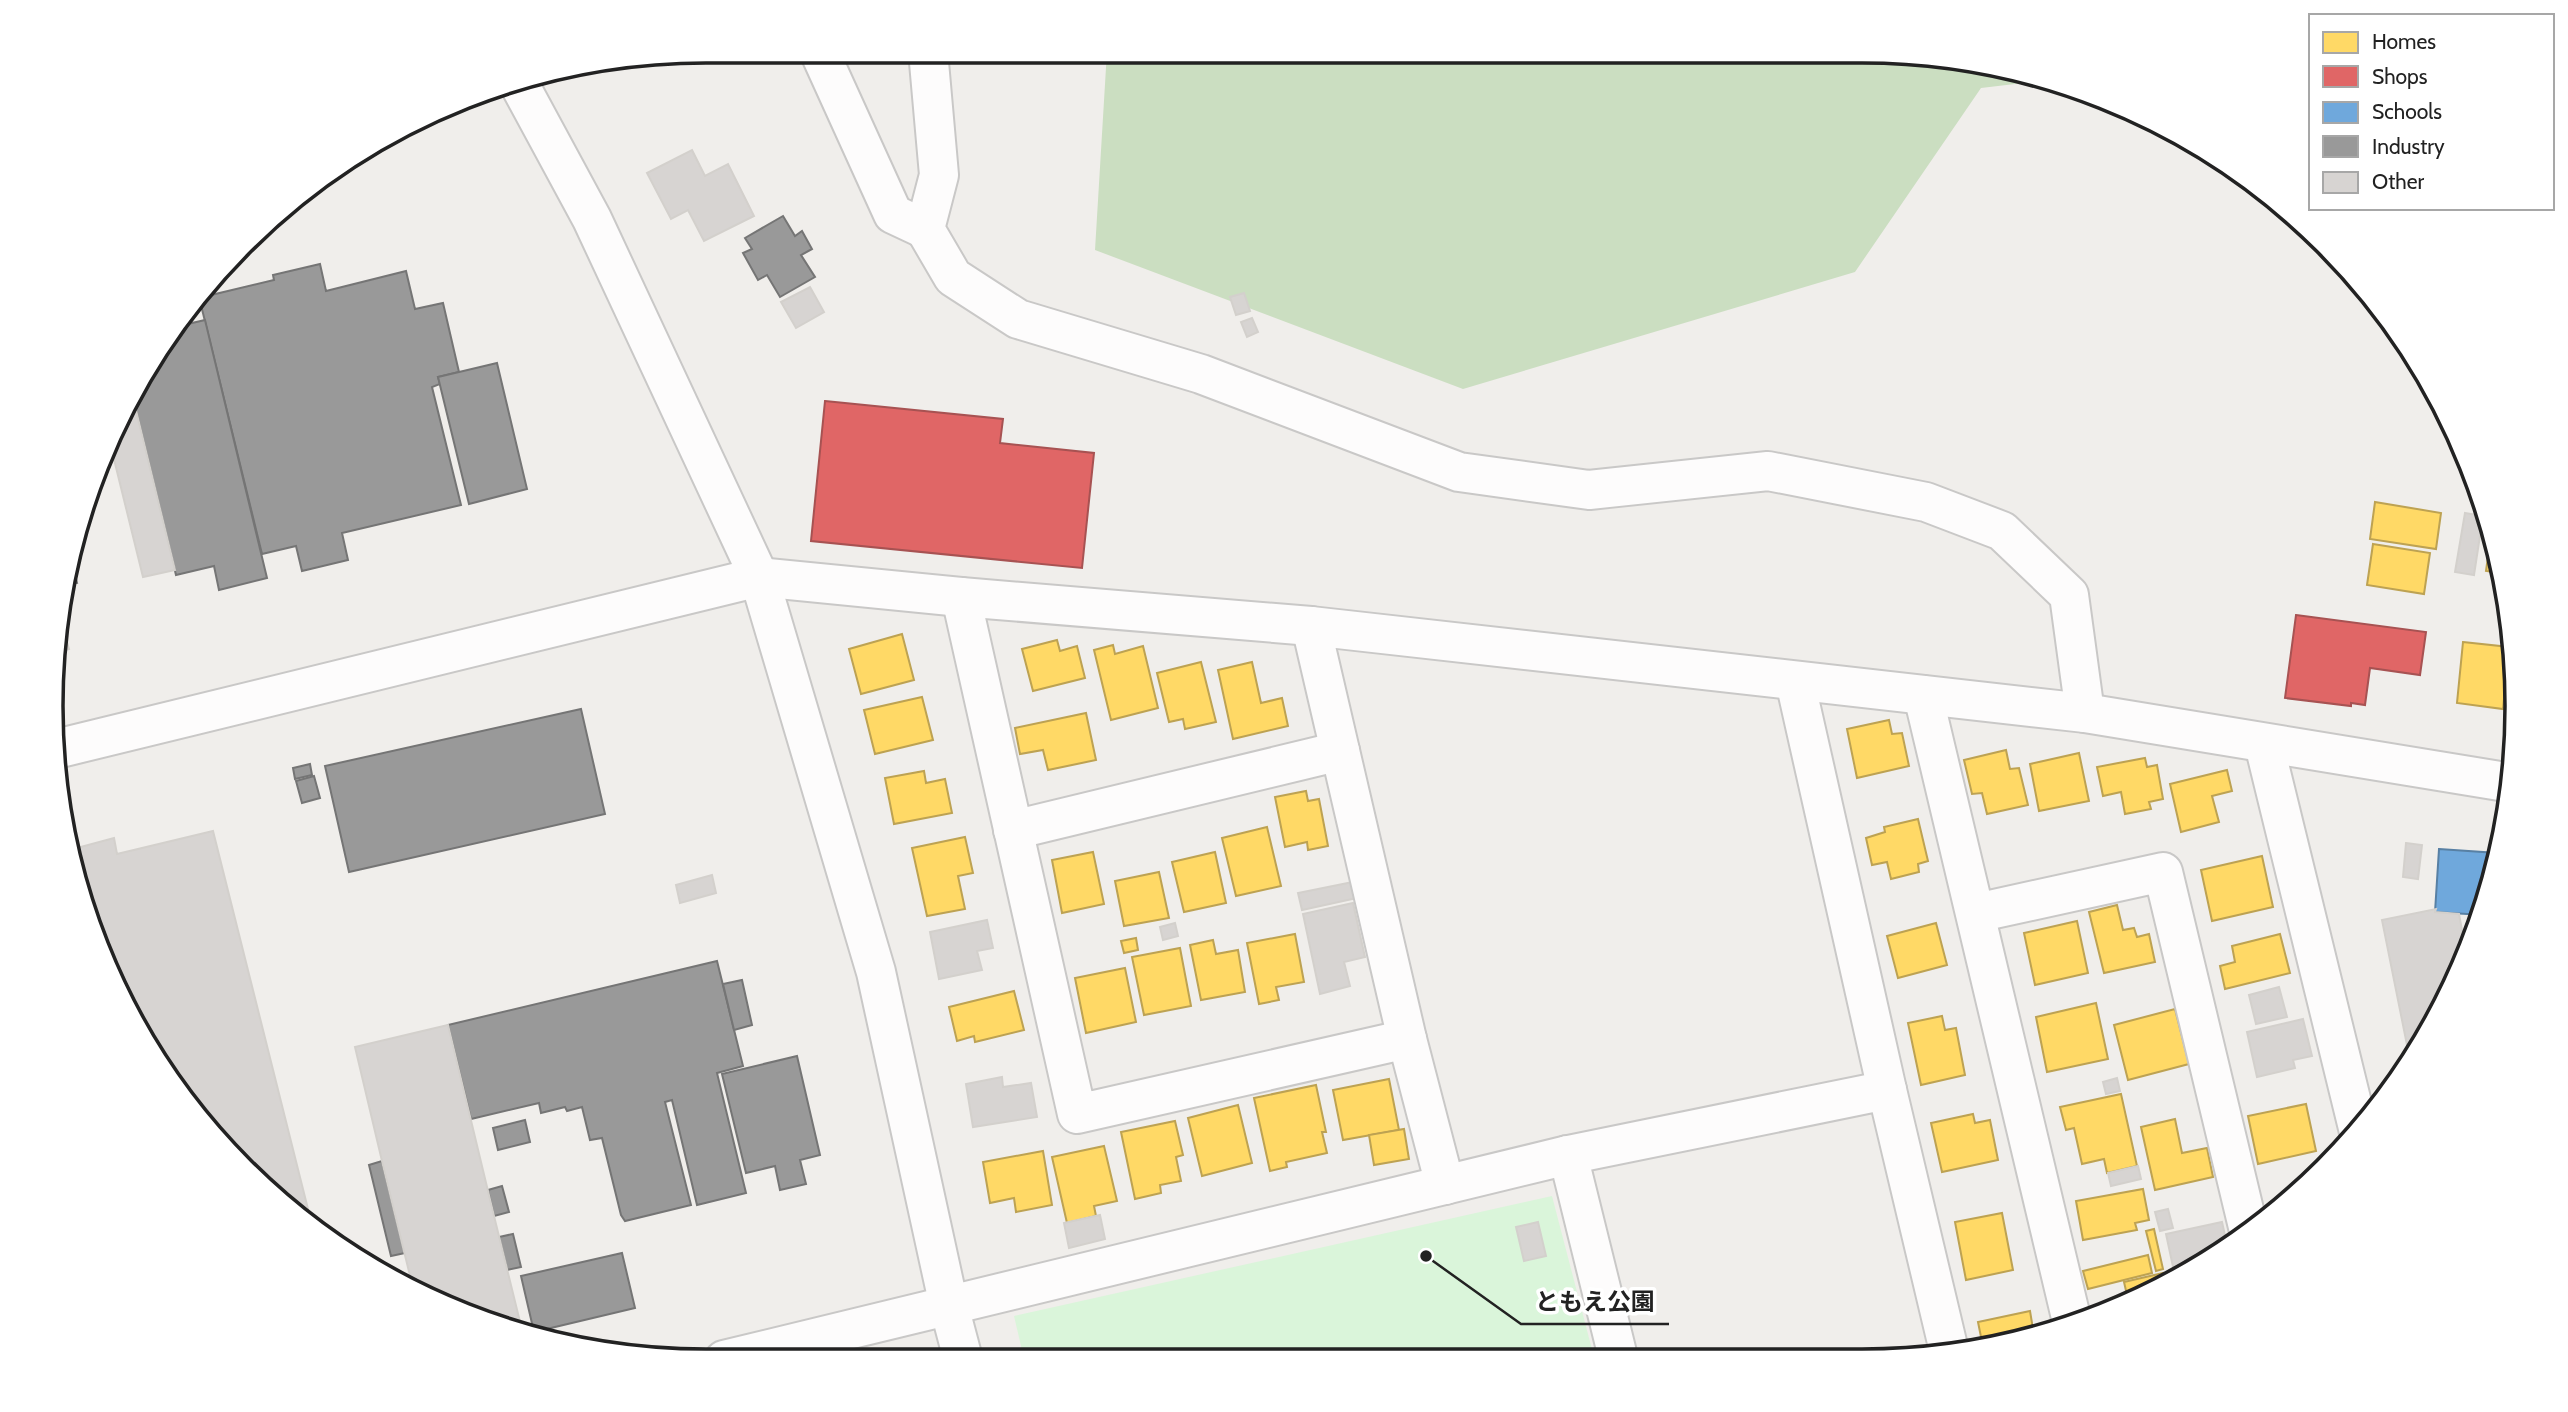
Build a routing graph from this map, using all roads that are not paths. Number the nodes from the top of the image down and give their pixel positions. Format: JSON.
{"nodes":[{"id":1,"x":824,"y":63,"type":"edge"},
{"id":2,"x":929,"y":63,"type":"edge"},
{"id":3,"x":522,"y":90,"type":"edge"},
{"id":4,"x":925,"y":229,"type":"junction"},
{"id":5,"x":759,"y":577,"type":"junction"},
{"id":6,"x":961,"y":597,"type":"junction"},
{"id":7,"x":1311,"y":626,"type":"junction"},
{"id":8,"x":1795,"y":681,"type":"junction"},
{"id":9,"x":1923,"y":695,"type":"junction"},
{"id":10,"x":2085,"y":713,"type":"junction"},
{"id":11,"x":2264,"y":744,"type":"junction"},
{"id":12,"x":64,"y":747,"type":"edge"},
{"id":13,"x":1340,"y":751,"type":"junction"},
{"id":14,"x":2500,"y":781,"type":"edge"},
{"id":15,"x":1013,"y":830,"type":"junction"},
{"id":16,"x":1976,"y":913,"type":"junction"},
{"id":17,"x":1407,"y":1039,"type":"junction"},
{"id":18,"x":1887,"y":1090,"type":"junction"},
{"id":19,"x":2355,"y":1117,"type":"edge"},
{"id":20,"x":1568,"y":1155,"type":"junction"},
{"id":21,"x":1445,"y":1185,"type":"junction"},
{"id":22,"x":2247,"y":1221,"type":"edge"},
{"id":23,"x":949,"y":1306,"type":"junction"},
{"id":24,"x":2070,"y":1315,"type":"edge"},
{"id":25,"x":1947,"y":1343,"type":"edge"},
{"id":26,"x":770,"y":1349,"type":"edge"},
{"id":27,"x":960,"y":1349,"type":"edge"},
{"id":28,"x":1616,"y":1349,"type":"edge"}],
"edges":[{"from":1,"to":4,"type":"street"},
{"from":2,"to":4,"type":"street"},
{"from":3,"to":5,"type":"street"},
{"from":4,"to":10,"type":"street"},
{"from":5,"to":6,"type":"street"},
{"from":5,"to":12,"type":"street"},
{"from":5,"to":23,"type":"street"},
{"from":6,"to":7,"type":"street"},
{"from":6,"to":15,"type":"street"},
{"from":7,"to":8,"type":"street"},
{"from":7,"to":13,"type":"street"},
{"from":8,"to":9,"type":"street"},
{"from":8,"to":18,"type":"street"},
{"from":9,"to":10,"type":"street"},
{"from":9,"to":16,"type":"street"},
{"from":10,"to":11,"type":"street"},
{"from":11,"to":14,"type":"street"},
{"from":11,"to":19,"type":"street"},
{"from":13,"to":15,"type":"street"},
{"from":13,"to":17,"type":"street"},
{"from":15,"to":17,"type":"street"},
{"from":16,"to":22,"type":"street"},
{"from":16,"to":24,"type":"street"},
{"from":17,"to":21,"type":"street"},
{"from":18,"to":20,"type":"street"},
{"from":18,"to":25,"type":"street"},
{"from":20,"to":21,"type":"street"},
{"from":20,"to":28,"type":"street"},
{"from":21,"to":23,"type":"street"},
{"from":23,"to":26,"type":"street"},
{"from":23,"to":27,"type":"street"}]}
